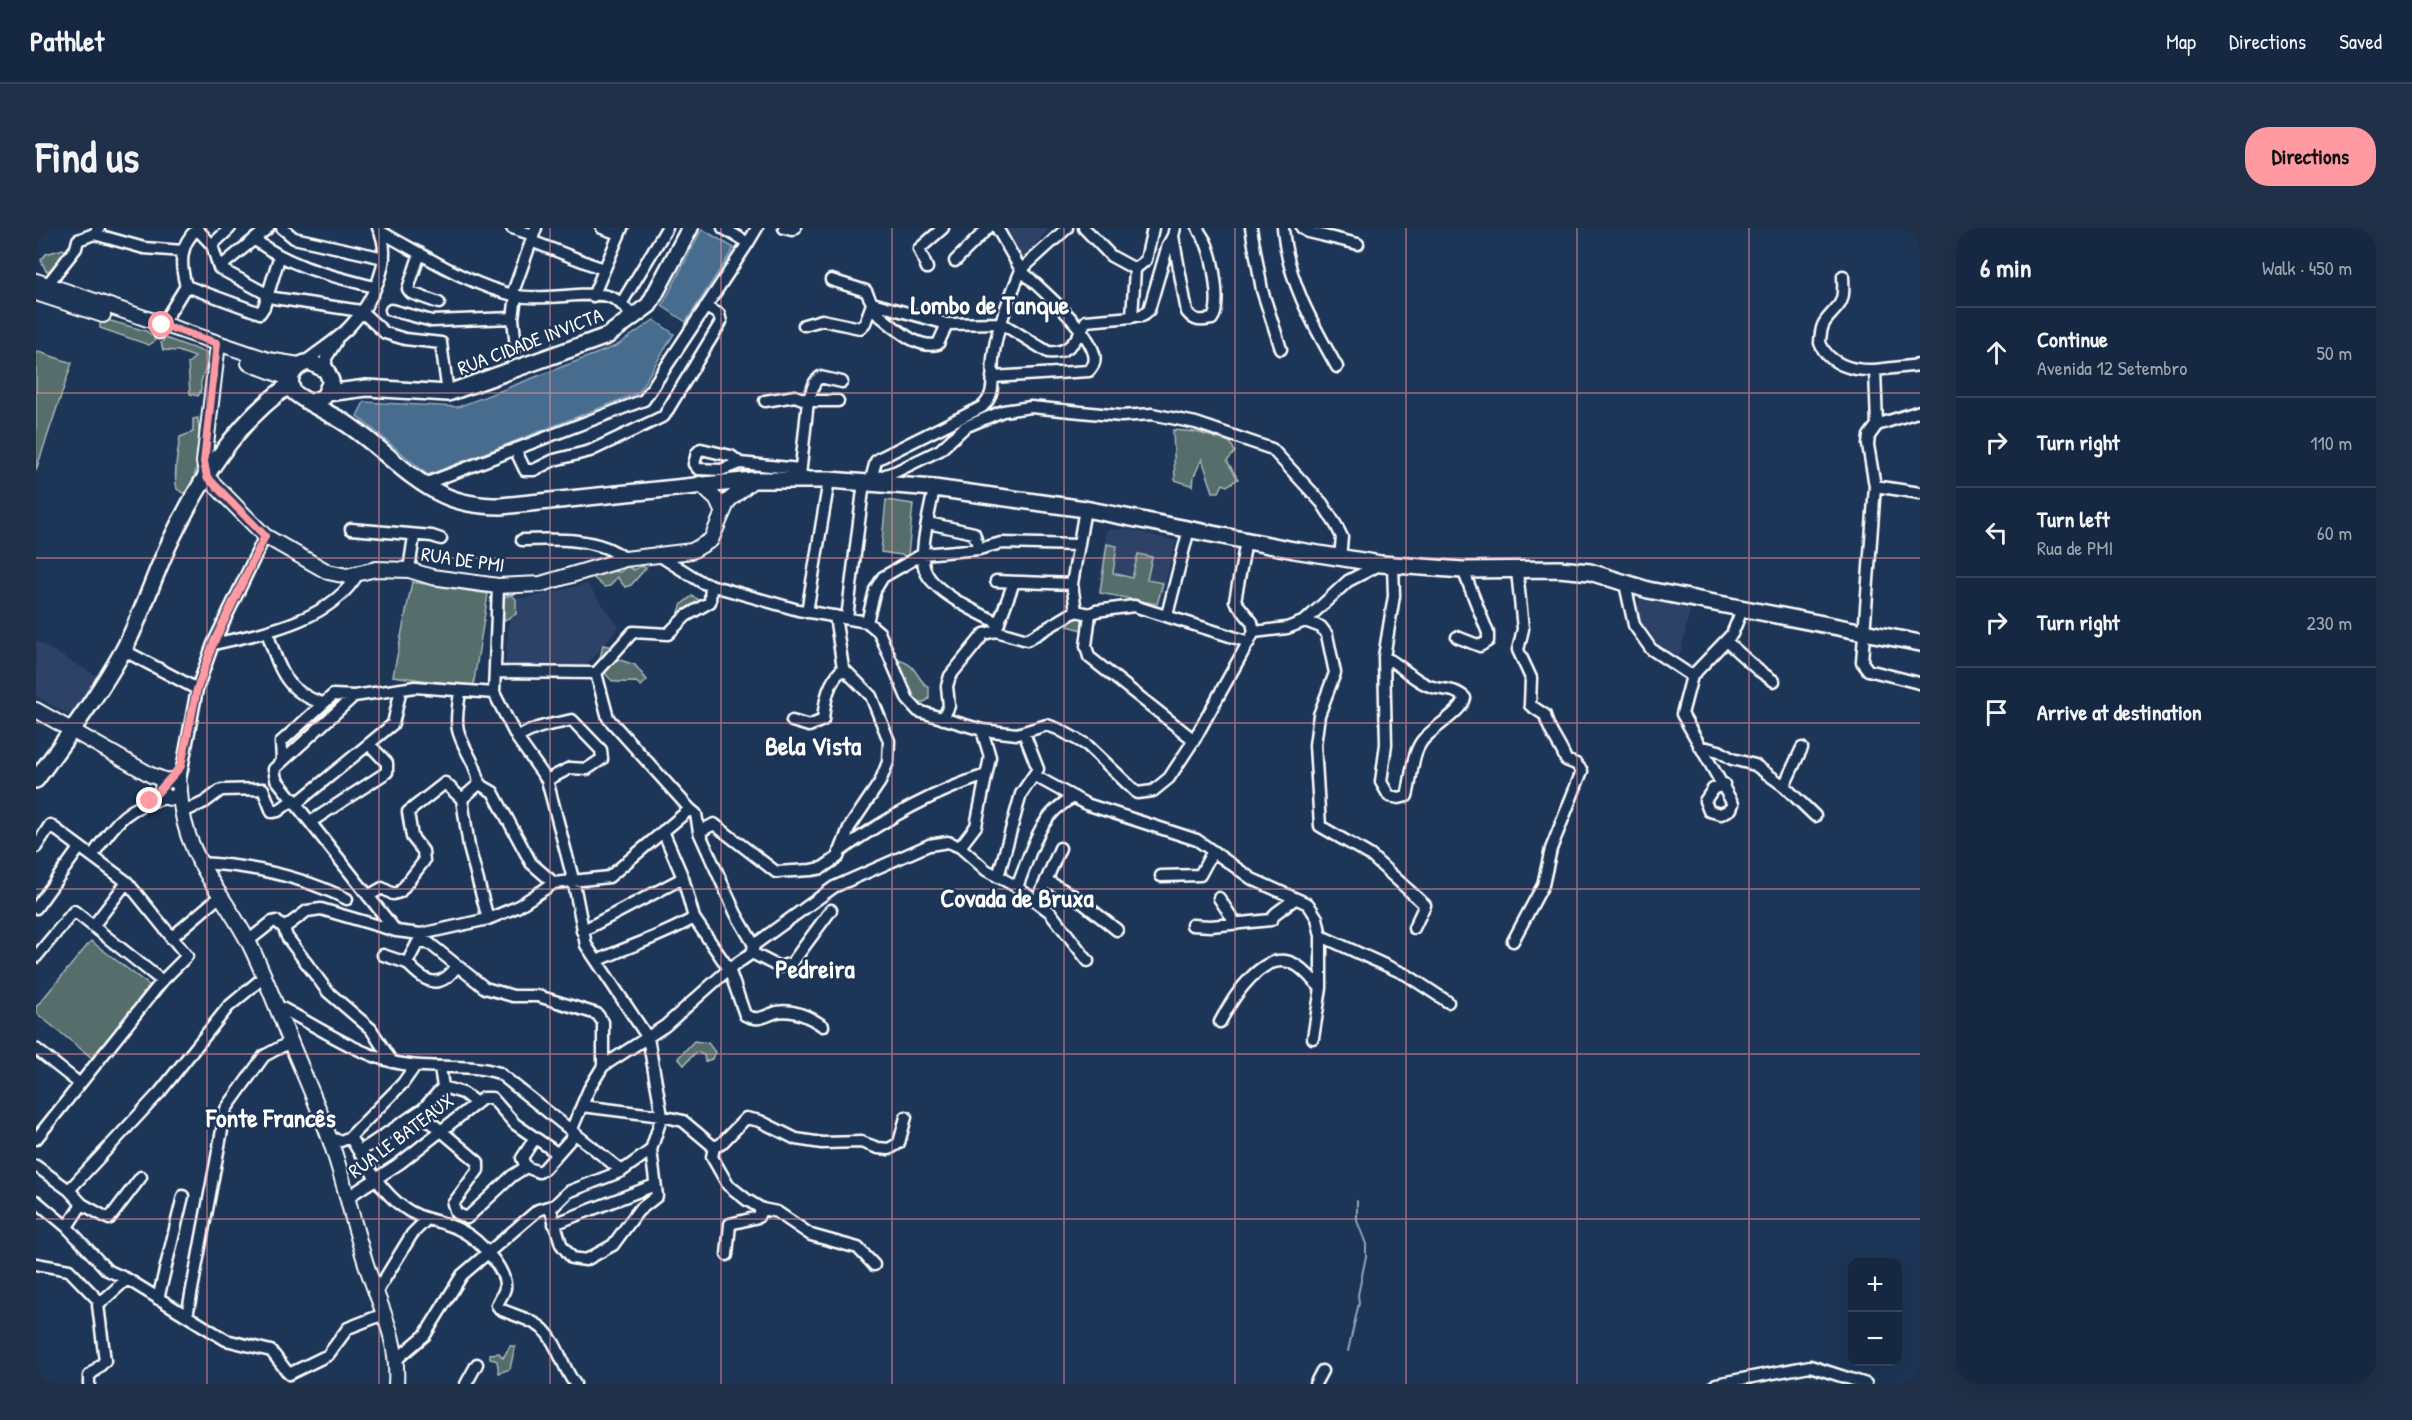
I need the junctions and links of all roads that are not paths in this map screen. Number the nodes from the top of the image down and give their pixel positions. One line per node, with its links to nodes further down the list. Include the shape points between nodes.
1 (230, 228): 30 (street)
2 (268, 228): 28 (street)
3 (282, 228): 35 (street, via 294,238)
4 (512, 228): 27 (street)
5 (602, 228): 25 (street)
6 (667, 228): 51 (street)
7 (690, 228): 58 (main road, RUA CIDADE INVICTA, via 653,299)
8 (723, 228): 29 (street)
9 (757, 228): 29 (street)
10 (784, 228): 11 (street)
11 (795, 228)
12 (943, 228): 38 (street, via 920,249)
13 (988, 228): 36 (street)
14 (996, 228): 41 (street)
15 (1067, 228): 41 (street)
16 (1084, 228): 40 (street, via 1111,256)
17 (1153, 228): 40 (street, via 1146,260)
18 (1198, 228): 26 (street, via 1208,246 1216,288 1217,309 1212,319 1199,321 1187,312)
19 (1251, 228): 69 (street, via 1262,290)
20 (1283, 228): 72 (street, via 1292,273 1307,314)
21 (1302, 228): 31 (street)
22 (197, 229): 30 (street); 32 (street)
23 (380, 230): 33 (street); 35 (street)
24 (96, 231): 32 (street, via 144,248); 45 (street, via 78,240 75,249)
25 (620, 231): 39 (street)
26 (1174, 232): 56 (street, via 1149,310 1142,316)
27 (533, 235): 39 (street); 48 (street)
28 (255, 240): 34 (street); 37 (street)
29 (748, 243): 53 (street)
30 (212, 244): 37 (street)
31 (1358, 244)
32 (183, 251): 44 (street)
33 (420, 253): 48 (street, via 456,273); 50 (street, via 408,289)
34 (279, 258): 46 (street, via 327,276); 47 (street)
35 (384, 258): 46 (street)
36 (955, 261)
37 (219, 268): 47 (street)
38 (927, 268)
39 (603, 269): 49 (street)
40 (1135, 269): 56 (street)
41 (1021, 270): 60 (street); 64 (street)
42 (1843, 276): 73 (street, via 1844,293 1824,322 1820,343 1830,358 1854,370)
43 (831, 280): 52 (street, via 866,291)
44 (186, 286): 47 (street, via 256,313 263,311); 63 (street)
45 (40, 287): 63 (street)
46 (374, 287): 55 (street)
47 (267, 294): 55 (street)
48 (514, 295): 49 (street, via 538,300); 57 (street)
49 (593, 296): 51 (street, via 612,297)
50 (440, 303)
51 (621, 304): 58 (street)
52 (871, 306): 61 (street); 61 (street, via 913,341 929,346 938,344); 62 (street, via 860,328 822,320)
53 (705, 307): 87 (street, via 644,400); 87 (street, via 719,314 721,322 664,416 590,451 554,460 534,470 525,470)
54 (391, 310): 59 (street)
55 (361, 311): 65 (street); 66 (street, via 385,333)
56 (1133, 315): 64 (street, via 1086,321)
57 (513, 318): 59 (street); 68 (street)
58 (634, 318): 79 (main road, RUA CIDADE INVICTA, via 607,336)
59 (439, 321): 66 (street)
60 (1001, 323): 61 (street); 64 (street, via 1057,354); 75 (street)
61 (947, 324)
62 (804, 326)
63 (161, 329): 67 (street)
64 (1083, 333): 75 (street, via 1094,354 1089,371)
65 (341, 334): 70 (street); 74 (street, via 328,352)
66 (441, 343): 79 (street)
67 (217, 347): 70 (street); 76 (street); 90 (street, via 204,462)
68 (516, 348)
69 (1281, 349)
70 (302, 364): 74 (main road, RUA CIDADE INVICTA, via 316,363); 76 (main road)
71 (1920, 365): 73 (street)
72 (1337, 367)
73 (1875, 370): 86 (street)
74 (328, 372): 78 (main road, RUA CIDADE INVICTA); 80 (main road)
75 (992, 377): 93 (street, via 988,402 880,458)
76 (291, 381): 80 (main road); 84 (main road)
77 (842, 382): 82 (street, via 820,377)
78 (367, 388): 79 (main road, RUA CIDADE INVICTA); 80 (main road, RUA CIDADE INVICTA)
79 (448, 393)
80 (316, 397): 84 (main road, RUA CIDADE INVICTA); 95 (main road)
81 (765, 401): 82 (street, via 795,396)
82 (808, 401): 83 (street); 89 (street)
83 (838, 401)
84 (265, 407): 90 (main road, via 226,444)
85 (1920, 411): 86 (street)
86 (1877, 425): 96 (street, via 1868,445)
87 (515, 449): 95 (street)
88 (740, 464): 89 (street)
89 (800, 474): 91 (main road); 92 (main road)
90 (207, 477): 104 (street, RUA DE PMI); 143 (main road, via 171,541)
91 (753, 480): 94 (main road); 100 (street, via 735,493)
92 (828, 480): 93 (main road); 128 (street)
93 (868, 482): 97 (main road); 113 (street, via 940,450 965,428 1003,411 1031,407 1121,416 1152,414 1196,423 1272,449 1322,503 1336,525 1341,537); 132 (street)
94 (700, 484): 95 (main road, via 501,506 456,501); 100 (street, via 717,500)
95 (422, 485)
96 (1875, 486): 98 (street); 137 (street)
97 (934, 488): 99 (main road); 101 (street)
98 (1920, 493)
99 (1085, 509): 103 (main road); 109 (street)
100 (722, 511): 112 (street, RUA DE PMI, via 711,540 693,551)
101 (928, 523): 110 (street, via 974,533); 111 (street)
102 (351, 530): 105 (street)
103 (1189, 530): 108 (main road); 130 (street)
104 (265, 536): 119 (street, RUA DE PMI, via 328,572 347,576); 142 (street)
105 (414, 536): 106 (street); 116 (street)
106 (441, 539)
107 (522, 540): 114 (street, via 591,544 617,551)
108 (1246, 541): 113 (main road); 138 (street, via 1236,601 1251,622)
109 (1078, 544): 110 (street, via 1000,543); 122 (street)
110 (978, 549): 111 (street)
111 (923, 554): 134 (street, via 883,577 875,590); 135 (street, via 924,568 931,581)
112 (660, 556): 114 (street, RUA DE PMI); 124 (street)
113 (1340, 558): 115 (main road)
114 (625, 559): 125 (street, RUA DE PMI, via 541,584)
115 (1387, 564): 117 (main road); 133 (street, via 1348,581); 144 (street, via 1394,597)
116 (409, 570): 119 (street, RUA DE PMI); 125 (street, RUA DE PMI)
117 (1463, 570): 118 (main road); 139 (street, via 1488,641 1480,646)
118 (1516, 571): 123 (main road, via 1576,570); 226 (street, via 1523,629 1518,650 1531,678 1530,705 1545,715 1548,729 1566,760 1582,771 1551,849 1543,885)
119 (359, 572): 136 (street, via 350,588 337,599 291,625)
120 (996, 581): 121 (street)
121 (1014, 582): 122 (street); 135 (street)
122 (1072, 584): 127 (street)
123 (1624, 584): 126 (main road); 148 (street, via 1634,625 1651,649)
124 (711, 585): 128 (street); 147 (street, via 710,602 686,616 668,634 633,632)
125 (498, 586): 146 (street)
126 (1742, 610): 137 (main road); 140 (street)
127 (1076, 611): 129 (street); 135 (street, via 1027,640)
128 (807, 612): 131 (street)
129 (1090, 614): 130 (street, via 1124,606); 164 (street, via 1086,646 1089,657)
130 (1167, 615): 138 (street, via 1216,633)
131 (835, 616): 132 (street); 145 (street)
132 (847, 618): 134 (street)
133 (1305, 621): 138 (street); 218 (street, via 1321,627 1327,635 1335,674 1319,715 1315,745 1320,826 1370,855 1425,905)
134 (867, 622): 158 (street, via 879,632 913,706)
135 (997, 627): 158 (street, via 984,634 950,676 950,706)
136 (267, 632): 142 (street); 156 (street, via 284,677 300,694)
137 (1865, 634): 141 (main road); 150 (street, via 1864,668)
138 (1251, 637): 164 (street)
139 (1457, 637)
140 (1726, 641): 148 (street); 149 (street)
141 (1920, 643)
142 (213, 644): 151 (street)
143 (123, 650): 151 (street); 161 (main road)
144 (1384, 657): 144 (street, via 1425,685 1455,690 1465,698 1420,743 1407,796 1399,798 1389,796 1381,782 1386,744)
145 (843, 668): 159 (street, via 828,691 823,720 809,726); 192 (street, via 871,696 890,751 880,782 849,828)
146 (495, 672): 147 (street); 154 (street)
147 (596, 673): 181 (street, via 608,718)
148 (1692, 676): 166 (street, via 1682,714)
149 (1774, 681)
150 (1919, 683)
151 (197, 689): 176 (street, via 181,766)
152 (401, 689): 153 (street); 155 (street); 165 (street, via 393,724)
153 (460, 691): 154 (street); 173 (street, via 457,728 477,768)
154 (494, 693): 163 (street)
155 (354, 696): 156 (street, via 333,695); 168 (street)
156 (322, 704): 168 (street, via 281,742)
157 (36, 710): 161 (street)
158 (943, 719): 160 (street)
159 (792, 721)
160 (982, 730): 162 (street); 169 (street, via 990,757)
161 (72, 731): 171 (main road); 176 (street)
162 (1024, 733): 164 (street, via 1047,725 1058,729 1087,745 1137,793 1153,791 1169,778); 170 (street, via 1038,769)
163 (517, 738): 172 (street); 172 (street, via 542,724 572,720 601,750 602,759 587,769 570,768)
164 (1194, 740)
165 (369, 744): 179 (street); 183 (street, via 387,763 387,772)
166 (1699, 746): 174 (street); 175 (street, via 1755,765)
167 (1802, 748): 175 (street)
168 (282, 760): 179 (street, via 274,774)
169 (986, 775): 189 (street, via 976,826); 192 (street, via 883,822)
170 (1035, 776): 177 (street); 196 (street, via 1021,794)
171 (36, 780)
172 (547, 780): 198 (street)
173 (479, 784): 178 (street); 201 (street, via 493,792 531,863)
174 (1724, 784)
175 (1784, 786): 182 (street)
176 (169, 789): 180 (street); 193 (street, via 124,814)
177 (1074, 797): 191 (street, via 1197,840); 202 (street, via 1051,811 1043,822)
178 (462, 799): 203 (street, via 445,783 408,812 412,837 423,851 424,861 400,892 393,894 382,888); 213 (street, via 469,847)
179 (296, 801): 180 (street, via 272,812 263,789 225,789); 183 (street)
180 (181, 812): 194 (street)
181 (693, 812): 184 (street); 185 (street); 186 (street)
182 (1815, 816)
183 (312, 821): 203 (street)
184 (714, 824): 186 (street); 192 (street, via 776,872 822,868)
185 (663, 831): 197 (street); 198 (street, via 609,877)
186 (699, 832): 227 (street)
187 (36, 846): 188 (street, via 50,825)
188 (80, 847): 193 (street); 209 (street)
189 (960, 847): 196 (street); 227 (street, via 948,842 929,845 834,887)
190 (1060, 848): 199 (street)
191 (1213, 851): 195 (street, via 1200,875); 206 (street, via 1252,879)
192 (839, 852)
193 (92, 856): 200 (street)
194 (198, 863): 204 (street); 207 (street, via 236,865 311,882)
195 (1161, 876)
196 (998, 877): 202 (street)
197 (683, 878): 212 (street); 221 (street)
198 (573, 879): 201 (street); 221 (street)
199 (1046, 880): 208 (street); 219 (street, via 1074,896)
200 (127, 882): 215 (street); 223 (street)
201 (554, 883): 213 (street, via 517,907)
202 (1017, 887): 208 (street)
203 (364, 891): 207 (street); 220 (street)
204 (219, 897): 223 (street); 225 (street)
205 (1219, 898): 214 (street)
206 (1295, 898): 214 (street, via 1271,920); 222 (street, via 1308,904 1317,918)
207 (347, 899): 211 (street)
208 (1037, 902): 231 (street, via 1050,912)
209 (36, 908)
210 (831, 910): 227 (street, via 792,963 779,967)
211 (340, 914): 217 (street, via 321,909 307,911); 220 (street)
212 (694, 918): 230 (street, via 669,933 634,943); 234 (street)
213 (488, 919): 224 (street)
214 (1236, 924): 216 (street)
215 (94, 925): 229 (street, via 72,910); 236 (street)
216 (1192, 925)
217 (284, 928): 225 (street, via 272,922); 246 (street, via 328,992 371,1029)
218 (1414, 928)
219 (1117, 930)
220 (396, 931): 224 (street)
221 (582, 931): 230 (street)
222 (1321, 936): 237 (street); 238 (street, via 1407,975)
223 (171, 938): 236 (street, via 187,956)
224 (420, 938): 232 (street); 233 (street)
225 (248, 941): 235 (street)
226 (1513, 941)
227 (753, 949): 234 (street)
228 (383, 955): 232 (street)
229 (36, 957)
230 (597, 961): 242 (street)
231 (1088, 961)
232 (407, 963): 233 (street, via 438,983 448,980)
233 (457, 966): 248 (street, via 485,988 513,996 538,996 597,1014 603,1022)
234 (729, 969): 241 (street, via 745,1016 760,1020 778,1012 792,1012); 242 (street)
235 (265, 976): 239 (street); 275 (street, via 228,1007 160,1092)
236 (162, 981): 250 (street)
237 (1321, 988): 240 (street, via 1296,964 1279,961 1248,979 1233,996); 243 (street)
238 (1448, 1002)
239 (276, 1005): 244 (street); 246 (street)
240 (1220, 1022)
241 (823, 1026)
242 (648, 1038): 248 (street); 255 (street)
243 (1313, 1038)
244 (290, 1042): 262 (street); 296 (street, via 264,1056 226,1109)
245 (36, 1049): 250 (street)
246 (393, 1062): 247 (street)
247 (415, 1066): 249 (street); 261 (street)
248 (603, 1066): 253 (street)
249 (440, 1068): 251 (street); 260 (street, via 482,1068 498,1073)
250 (80, 1084): 258 (street)
251 (443, 1087): 252 (street); 254 (street)
252 (475, 1102): 259 (street, RUA LE BATEAUX); 263 (street, via 492,1098 515,1124)
253 (582, 1106): 255 (street); 260 (street)
254 (423, 1109): 259 (street, via 426,1119); 267 (street)
255 (662, 1116): 265 (street, via 683,1121); 266 (street)
256 (906, 1117): 265 (street, via 899,1143 890,1149 861,1142 796,1139 753,1118 742,1120)
257 (36, 1118): 258 (street)
258 (46, 1126): 264 (street)
259 (441, 1130): 273 (street, RUA LE BATEAUX); 282 (street, via 478,1162 478,1170 453,1204)
260 (573, 1132): 268 (street); 271 (street)
261 (350, 1137): 262 (street, via 341,1141); 267 (street)
262 (330, 1138): 277 (street)
263 (535, 1138): 268 (street); 270 (street, via 522,1158)
264 (36, 1139)
265 (714, 1147): 281 (street, via 712,1157 728,1185)
266 (651, 1150): 271 (street); 274 (street)
267 (359, 1152): 273 (street)
268 (557, 1153): 270 (street, via 539,1172)
269 (36, 1166): 275 (street)
270 (526, 1167): 282 (street, via 467,1218)
271 (622, 1171): 280 (street, via 568,1192)
272 (141, 1177): 279 (street, via 109,1219)
273 (376, 1178): 277 (street, RUA LE BATEAUX); 283 (street, via 401,1206)
274 (655, 1185): 284 (street); 284 (street, via 657,1196 638,1211 618,1240 586,1260 572,1258 561,1244)
275 (69, 1190): 279 (street)
276 (183, 1196): 293 (street)
277 (348, 1197): 292 (street)
278 (36, 1201): 285 (street)
279 (82, 1204): 285 (street)
280 (550, 1207): 284 (street); 287 (street, via 538,1210)
281 (762, 1209): 288 (street, via 758,1217 730,1224); 290 (street, via 777,1212 811,1235 858,1248)
282 (456, 1213): 286 (street)
283 (426, 1220): 286 (street); 292 (street, via 412,1234)
284 (554, 1224)
285 (67, 1227): 291 (street, via 107,1270)
286 (448, 1227): 287 (street, via 463,1231)
287 (488, 1253): 297 (street, via 462,1275 425,1335); 304 (street, via 502,1271 505,1288 497,1305 542,1328)
288 (727, 1256)
289 (36, 1264): 294 (street, via 69,1270)
290 (874, 1265)
291 (127, 1279): 293 (street); 294 (street)
292 (376, 1293): 295 (street)
293 (158, 1299): 296 (street)
294 (101, 1303): 301 (street, via 99,1322 105,1361 89,1376)
295 (384, 1314): 297 (street); 300 (street, via 348,1328 328,1354)
296 (187, 1316): 300 (street, via 226,1340 271,1351)
297 (398, 1359): 302 (street)
298 (477, 1364): 303 (street)
299 (1322, 1371): 305 (street)
300 (291, 1379)
301 (89, 1384)
302 (396, 1384)
303 (466, 1384)
304 (575, 1384)
305 (1315, 1384)
306 (1716, 1384): 307 (street, via 1810,1366)
307 (1866, 1384)

